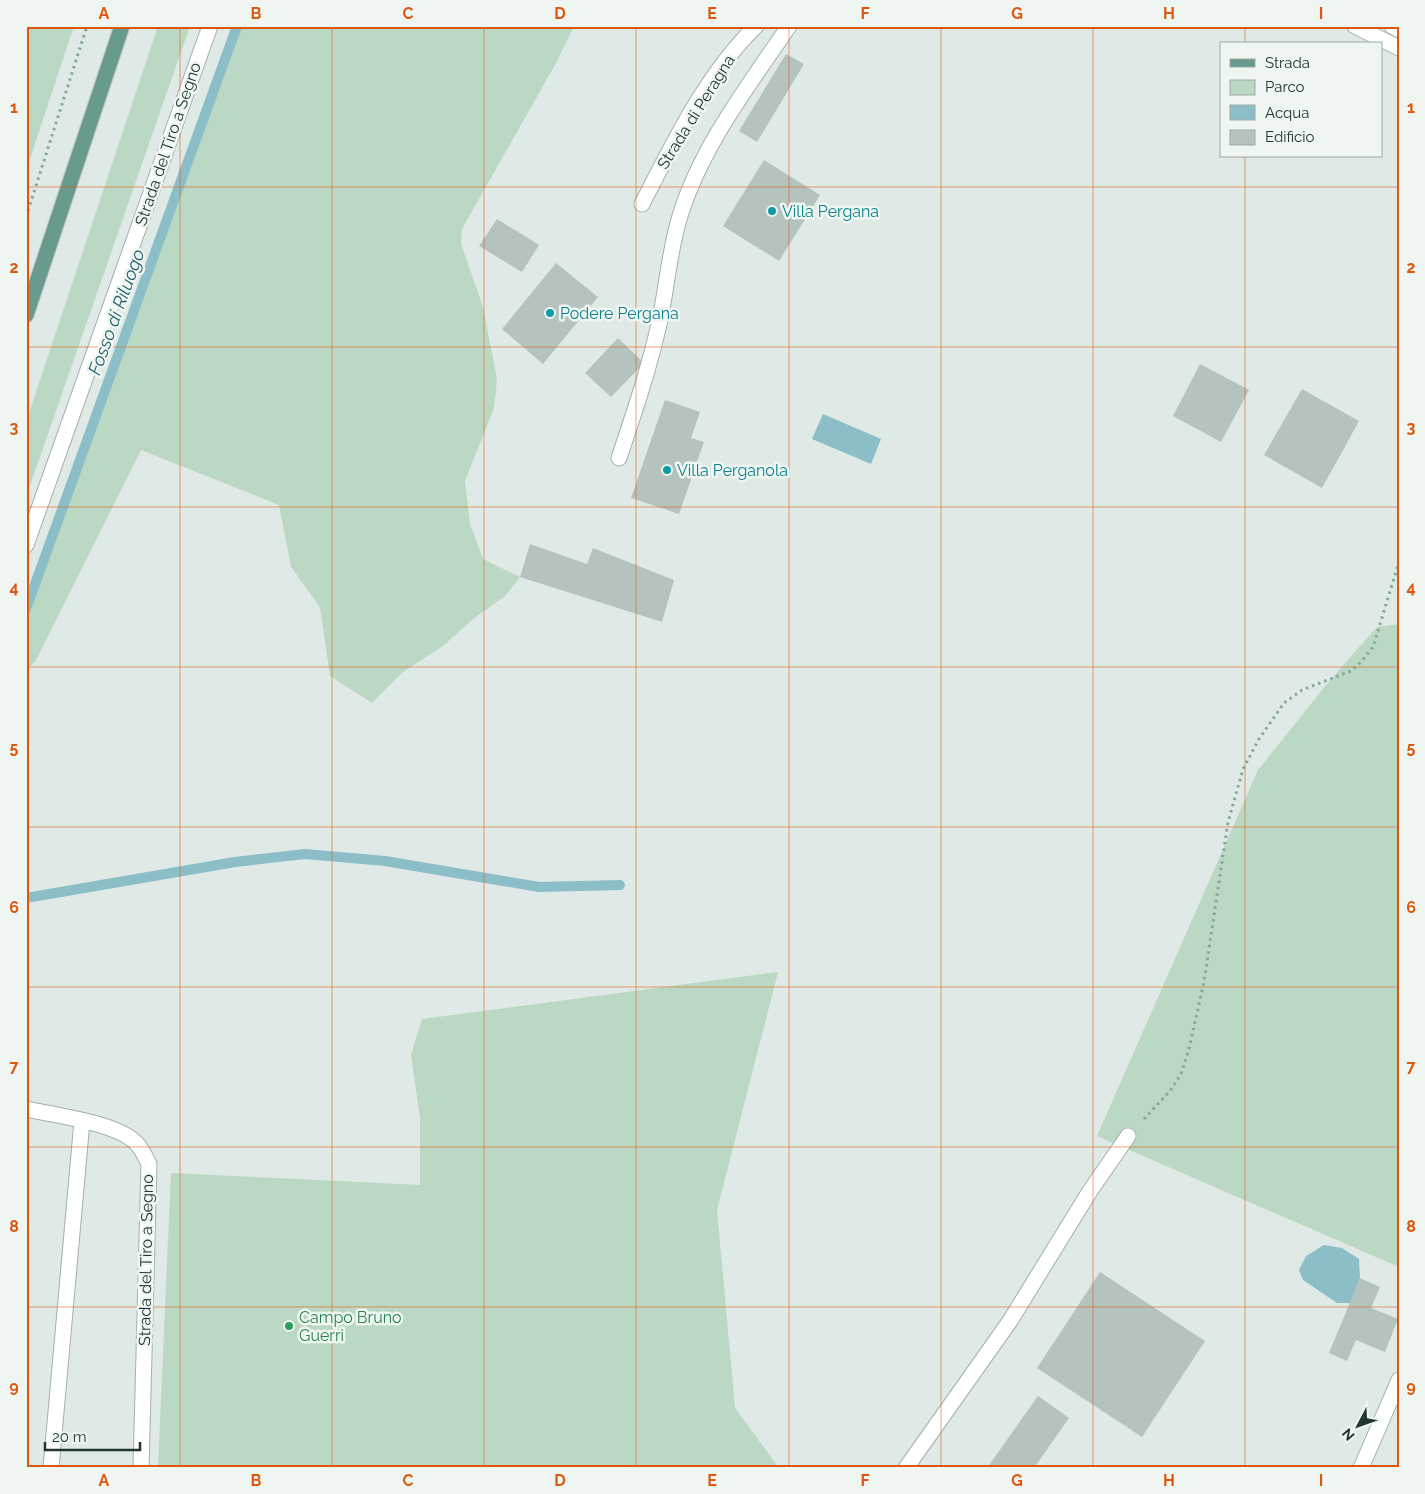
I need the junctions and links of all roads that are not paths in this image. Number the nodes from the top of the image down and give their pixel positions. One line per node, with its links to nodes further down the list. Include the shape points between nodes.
1 (122, 26): 10 (main road)
2 (210, 26): 12 (street, Strada del Tiro a Segno)
3 (756, 26): 9 (street, Strada di Peragna, via 710,83 680,131)
4 (789, 26): 11 (street, via 739,101 692,184 673,243 649,364)
5 (1354, 26): 8 (street)
6 (1392, 26): 7 (street)
7 (1399, 30)
8 (1399, 48)
9 (642, 204)
10 (26, 316)
11 (619, 458)
12 (26, 545)
13 (26, 1109): 14 (street, Strada del Tiro a Segno)
14 (82, 1121): 17 (street); 18 (street, Strada del Tiro a Segno, via 122,1132 137,1144 149,1164)
15 (1128, 1136): 19 (street, via 1010,1321)
16 (1399, 1380): 20 (street)
17 (51, 1468)
18 (140, 1468)
19 (906, 1468)
20 (1361, 1468)

